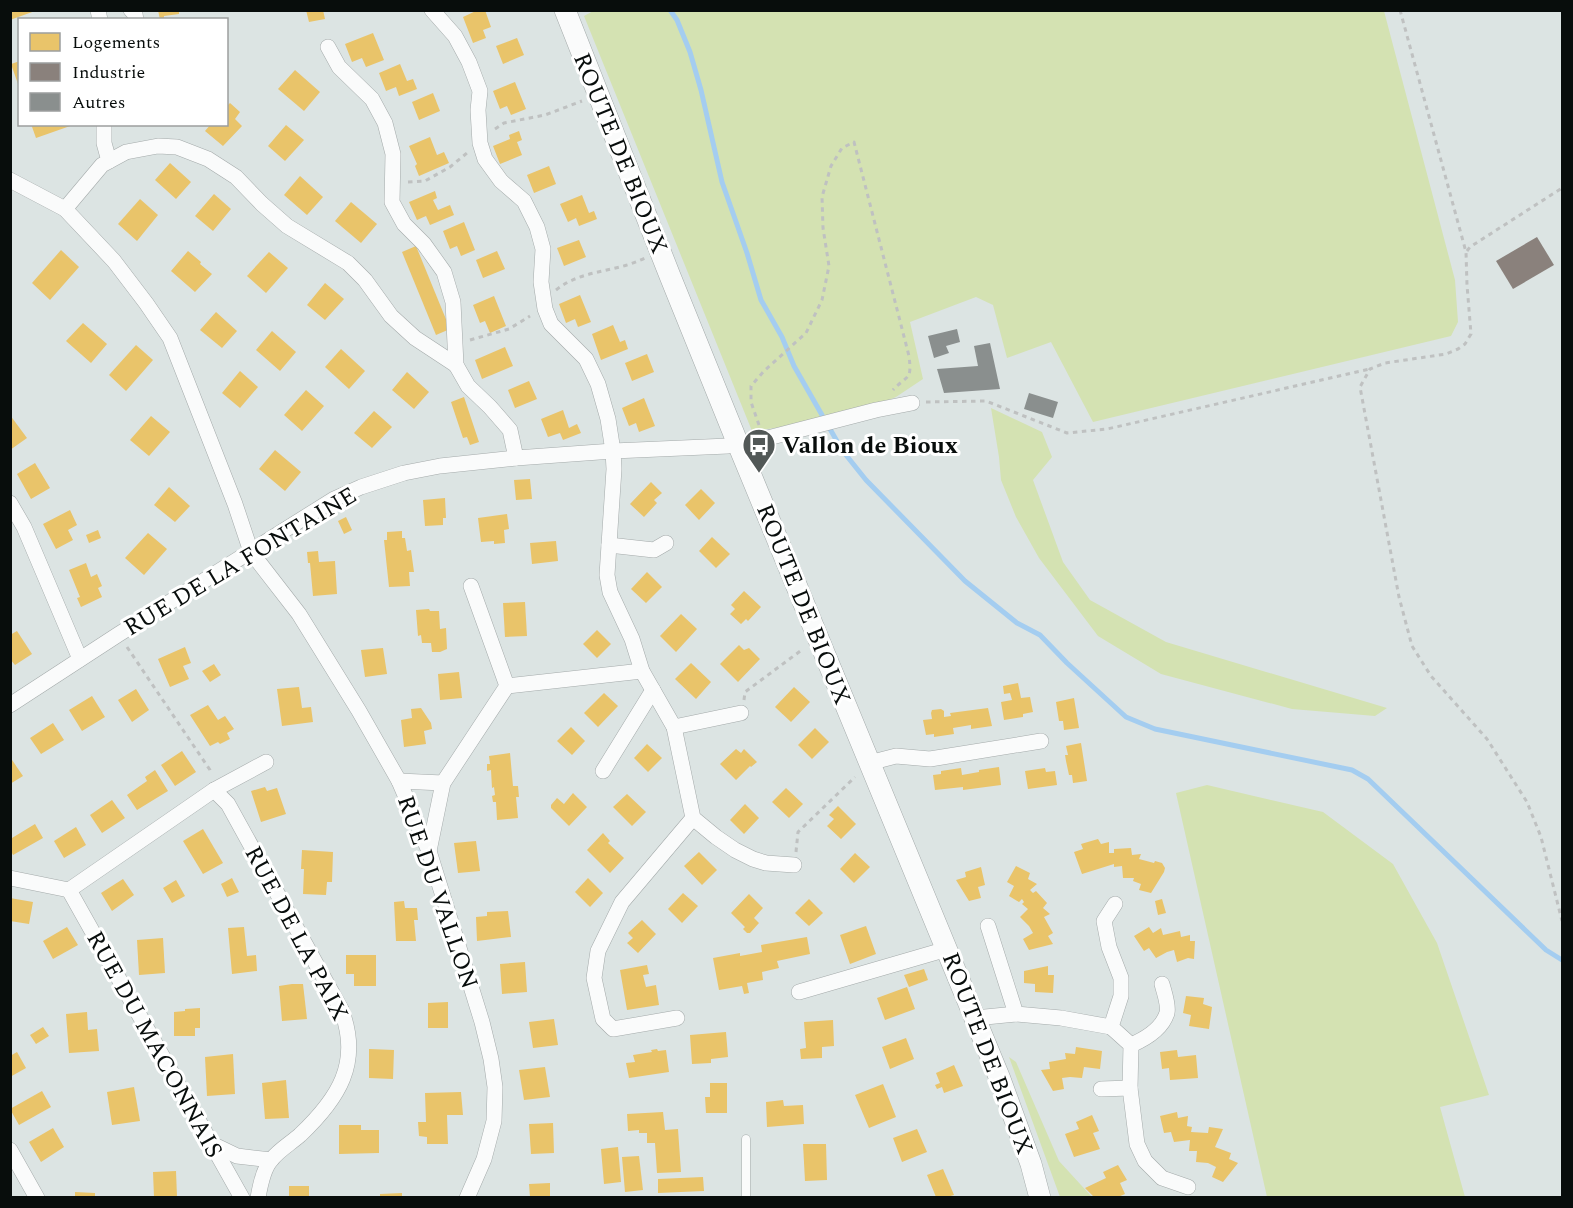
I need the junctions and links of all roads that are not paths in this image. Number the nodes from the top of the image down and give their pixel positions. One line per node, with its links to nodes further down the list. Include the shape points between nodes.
1 (432, 10): 11 (street, via 455,36 480,92 480,143 485,159 501,181 524,201 537,227 543,249 541,282 545,309 551,324 586,359 598,384)
2 (565, 10): 10 (main road, ROUTE DE BIOUX)
3 (328, 47): 8 (street, via 339,67 372,99 386,123 393,154 392,202 404,224 444,272 453,302)
4 (104, 126): 5 (street)
5 (109, 161): 7 (street); 8 (street, via 126,152 158,146 177,147 208,159 236,177 287,226 348,263 391,316 415,338)
6 (10, 180): 7 (street, RUE DU VALLON)
7 (65, 209): 16 (street, RUE DU VALLON, via 114,261 170,338)
8 (456, 365): 12 (street, via 468,386 510,430)
9 (912, 403): 10 (street, RUE DE LA FONTAINE)
10 (738, 444): 11 (street, RUE DE LA FONTAINE); 27 (main road, ROUTE DE BIOUX)
11 (613, 451): 12 (street, RUE DE LA FONTAINE); 15 (street)
12 (516, 458): 16 (street, RUE DE LA FONTAINE, via 440,466 361,487 334,499)
13 (10, 503): 18 (street, via 24,527)
14 (666, 543): 15 (street, via 654,550)
15 (609, 545): 19 (street, via 610,592)
16 (251, 552): 18 (street, RUE DE LA FONTAINE); 29 (street, RUE DU VALLON, via 299,614)
17 (471, 586): 20 (street)
18 (80, 660): 22 (street, RUE DE LA FONTAINE)
19 (642, 671): 20 (street); 21 (street)
20 (507, 686): 30 (street)
21 (653, 690): 24 (street); 28 (street)
22 (10, 705)
23 (741, 713): 24 (street)
24 (674, 727): 32 (street)
25 (1041, 741): 27 (street, via 930,759 896,756)
26 (266, 762): 31 (street)
27 (869, 763): 39 (main road, ROUTE DE BIOUX)
28 (603, 771)
29 (399, 781): 30 (street); 33 (street, RUE DU VALLON)
30 (443, 783): 33 (street)
31 (214, 790): 36 (street); 52 (street, RUE DE LA PAIX, via 228,804 347,1025 350,1047 337,1093 322,1113)
32 (693, 818): 34 (street, via 753,859); 43 (street, via 622,902 598,951 594,978 603,1019 613,1029)
33 (429, 851): 57 (street, RUE DU VALLON, via 482,1022 495,1087 494,1121 484,1159)
34 (794, 865)
35 (10, 878): 36 (street)
36 (69, 890): 50 (street, RUE DU MACONNAIS)
37 (1115, 904): 45 (street, via 1104,921 1121,978 1121,996)
38 (988, 926): 42 (street)
39 (947, 949): 41 (street); 44 (main road, ROUTE DE BIOUX)
40 (1162, 984): 46 (street, via 1167,1012 1158,1028)
41 (800, 992)
42 (1016, 1014): 44 (street); 45 (street)
43 (677, 1018)
44 (975, 1018): 59 (main road, ROUTE DE BIOUX)
45 (1111, 1027): 46 (street)
46 (1131, 1045): 47 (street)
47 (1130, 1088): 48 (street); 53 (street, via 1137,1144 1145,1161 1162,1178)
48 (1101, 1089)
49 (746, 1139): 58 (lane)
50 (212, 1144): 52 (street, via 237,1156); 55 (street, RUE DU MACONNAIS)
51 (10, 1150): 54 (street)
52 (270, 1160): 56 (street, RUE DE LA PAIX)
53 (1188, 1187)
54 (37, 1197)
55 (242, 1197)
56 (258, 1197)
57 (467, 1197)
58 (746, 1197)
59 (1040, 1197)

